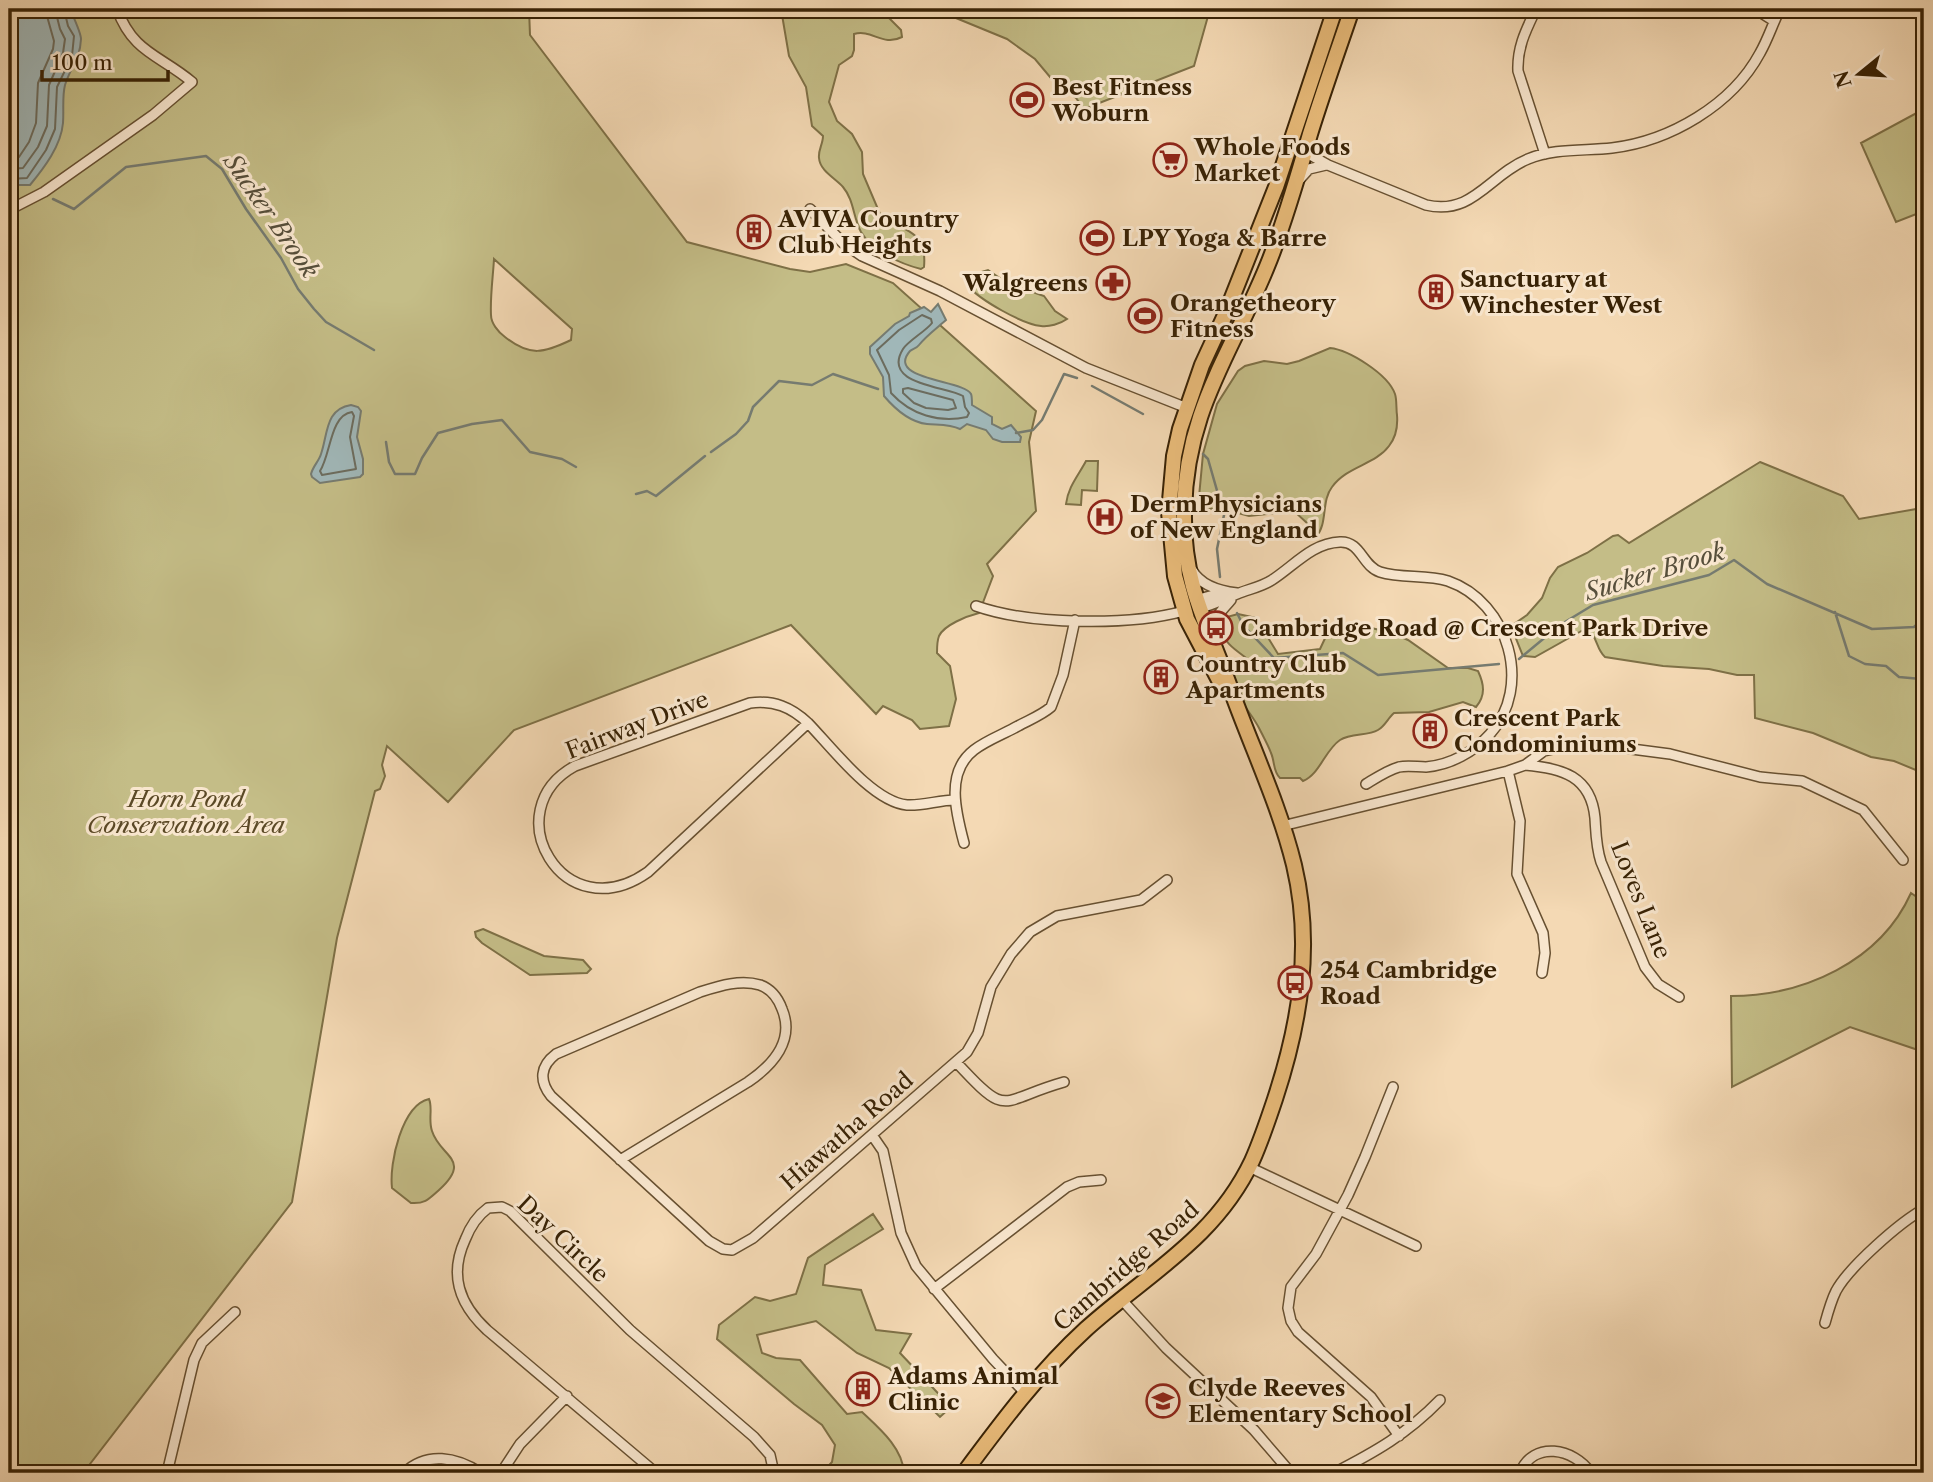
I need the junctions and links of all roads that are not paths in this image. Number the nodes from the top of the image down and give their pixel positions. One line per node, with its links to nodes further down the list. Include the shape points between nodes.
1 (117, 9): 15 (street, via 141,48 192,82 44,192)
2 (1335, 9): 8 (highway, Cambridge Road)
3 (1352, 9): 9 (highway, Cambridge Road)
4 (1536, 9): 11 (street, via 1518,50 1518,71)
5 (1755, 9): 7 (street)
6 (1780, 9): 7 (street)
7 (1774, 21): 11 (street, via 1759,54 1741,78 1714,105 1679,128 1615,147)
8 (1317, 63): 9 (highway); 16 (highway, Cambridge Road, via 1276,187)
9 (1333, 68): 10 (highway, Cambridge Road)
10 (1305, 152): 12 (street); 13 (highway, Cambridge Road)
11 (1545, 154): 12 (street, via 1505,171 1469,201 1441,208)
12 (1328, 165): 13 (street, via 1305,172)
13 (1291, 202): 17 (highway, Cambridge Road)
14 (810, 209): 18 (street, via 862,256 928,285 1086,368)
15 (9, 210)
16 (1226, 313): 17 (highway); 18 (highway, Cambridge Road)
17 (1242, 320): 19 (highway, Cambridge Road, via 1207,394 1192,439 1185,484)
18 (1187, 408): 23 (highway, Cambridge Road, via 1174,456 1168,512 1175,576)
19 (1185, 544): 20 (street, via 1196,576); 23 (highway, Cambridge Road)
20 (1227, 592): 21 (street); 23 (street)
21 (1238, 593): 23 (street, via 1216,604); 25 (street, via 1214,620); 30 (street, via 1271,581 1316,548 1344,542 1355,546 1379,572 1449,581 1493,617 1508,646 1514,674 1510,701 1493,732 1453,761 1398,767)
22 (976, 606): 24 (street, via 1010,615)
23 (1192, 607): 24 (street, via 1129,620); 25 (highway, Cambridge Road); 26 (highway, Cambridge Road, via 1203,652)
24 (1075, 620): 31 (street, via 1053,705 971,753 958,772)
25 (1212, 644): 26 (highway, Cambridge Road)
26 (1237, 708): 32 (highway, Cambridge Road)
27 (808, 723): 27 (street, Fairway Drive, via 635,881 610,889 584,886 561,873 548,856 540,833 542,803 554,782 575,766 750,703 785,706); 31 (street, Fairway Drive, via 887,800 915,805)
28 (1525, 765): 29 (street); 34 (street, via 1553,749 1617,746 1760,777 1802,781 1863,810); 37 (street, Loves Lane, via 1566,773 1585,786 1593,808 1598,854 1642,961 1658,984)
29 (1508, 771): 32 (street); 36 (street, via 1520,821 1517,874 1543,933)
30 (1366, 784)
31 (956, 800): 33 (street)
32 (1282, 826): 43 (highway, Cambridge Road, via 1300,896 1303,977 1285,1065)
33 (964, 843)
34 (1903, 860)
35 (1167, 880): 38 (street, Hiawatha Road, via 1142,900 1057,916 1030,932 996,978 975,1040)
36 (1542, 973)
37 (1679, 997)
38 (956, 1062): 39 (street, via 988,1095 1002,1102); 41 (street, Hiawatha Road)
39 (1064, 1082)
40 (1393, 1087): 46 (street)
41 (872, 1135): 42 (street, Hiawatha Road, via 753,1238 732,1250 709,1241); 48 (street, via 884,1154 905,1244)
42 (620, 1160): 42 (street, Hiawatha Road, via 768,1067 786,1032 784,1014 773,994 749,983 710,989 556,1054 546,1064 543,1085 551,1096)
43 (1250, 1167): 46 (street); 49 (highway, Cambridge Road, via 1206,1229)
44 (1101, 1180): 48 (street, via 1067,1187)
45 (1924, 1209): 51 (street, via 1900,1224 1845,1279 1832,1299)
46 (1339, 1211): 47 (street); 55 (street, via 1291,1287 1289,1317 1301,1335 1379,1405)
47 (1416, 1246)
48 (934, 1289): 52 (street)
49 (1122, 1300): 52 (highway, Cambridge Road, via 1074,1340); 63 (street, via 1265,1441)
50 (235, 1312): 56 (street, via 202,1343 194,1360)
51 (1825, 1323)
52 (1026, 1394): 62 (highway, Cambridge Road)
53 (566, 1396): 59 (street, via 520,1444); 60 (street, Day Circle); 61 (street, Day Circle, via 486,1330 461,1297 456,1273 461,1250 477,1218 492,1207 502,1207 516,1216 639,1338 754,1437 770,1455)
54 (1440, 1400): 55 (street)
55 (1399, 1436): 64 (street)
56 (167, 1473)
57 (404, 1473): 58 (street, via 418,1462 440,1458 462,1462)
58 (481, 1473)
59 (501, 1473)
60 (656, 1473)
61 (774, 1473)
62 (964, 1473)
63 (1291, 1473)
64 (1334, 1473)
65 (1520, 1473): 66 (street, via 1532,1458 1561,1452 1578,1458)
66 (1591, 1473)

